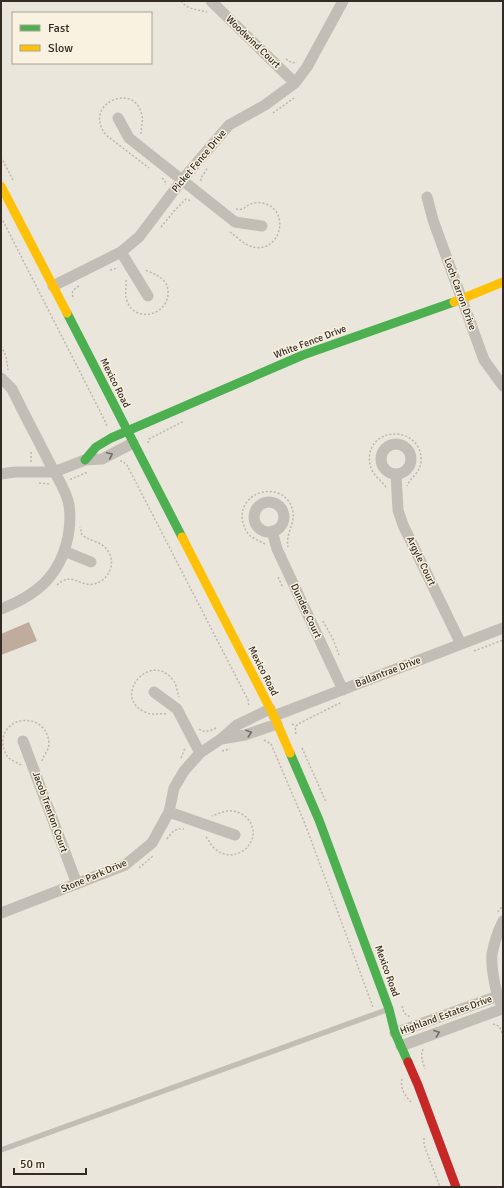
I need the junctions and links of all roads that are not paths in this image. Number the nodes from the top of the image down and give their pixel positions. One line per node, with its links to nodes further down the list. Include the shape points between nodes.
1 (211, 1): 3 (street, Woodwind Court)
2 (342, 1): 3 (street, Picket Fence Drive, via 307,67)
3 (295, 83): 5 (street, Picket Fence Drive, via 265,105 229,125)
4 (118, 118): 5 (street, via 129,138)
5 (182, 180): 8 (street, via 235,222); 9 (street, Picket Fence Drive, via 138,237)
6 (1, 186): 11 (street, Mexico Road)
7 (427, 197): 13 (street, Loch Carron Drive)
8 (262, 226)
9 (121, 252): 11 (street, Picket Fence Drive); 12 (street)
10 (503, 282): 13 (street, White Fence Drive)
11 (54, 286): 16 (street, Mexico Road)
12 (148, 296)
13 (461, 299): 15 (street, Loch Carron Drive, via 484,360); 16 (street, White Fence Drive, via 303,355)
14 (1, 378): 19 (street, via 12,389)
15 (503, 386)
16 (127, 431): 17 (street, Mexico Road); 18 (street, White Fence Drive, via 96,447)
17 (133, 443): 18 (street, one-way to 17, via 102,459); 30 (street, Mexico Road)
18 (85, 460): 19 (street)
19 (54, 472): 20 (street); 23 (street, via 68,500 70,513)
20 (1, 474)
21 (396, 474): 27 (street, Argyle Court, via 398,510 403,525)
22 (272, 531): 29 (street, Dundee Court, via 277,549)
23 (64, 551): 24 (street); 25 (street, via 58,567 44,583 27,597)
24 (91, 562)
25 (1, 609)
26 (503, 628): 27 (street, Ballantrae Drive)
27 (461, 644): 29 (street, Ballantrae Drive)
28 (154, 692): 33 (street, via 177,709)
29 (345, 695): 30 (street, Ballantrae Drive)
30 (274, 716): 31 (street, Stone Park Drive, one-way to 30, via 245,735); 31 (street, Stone Park Drive, via 237,725); 40 (street, Mexico Road, via 319,820)
31 (221, 739): 33 (street, Stone Park Drive)
32 (24, 741): 36 (street, Jacob Trenton Court)
33 (200, 753): 34 (street, Stone Park Drive, via 184,771 174,788)
34 (169, 812): 35 (street); 36 (street, Stone Park Drive, via 152,843 126,865)
35 (235, 835)
36 (77, 884): 37 (street, Stone Park Drive)
37 (1, 913)
38 (503, 921): 39 (street, Highland Estates Drive, via 492,955)
39 (498, 996): 41 (street, Highland Estates Drive); 42 (street, Highland Estates Drive)
40 (389, 1009): 42 (street, Mexico Road); 44 (lane)
41 (503, 1009): 43 (street, Highland Estates Drive, one-way to 41)
42 (395, 1033): 43 (street, Mexico Road)
43 (401, 1046): 45 (street, Mexico Road)
44 (1, 1150)
45 (456, 1187)

